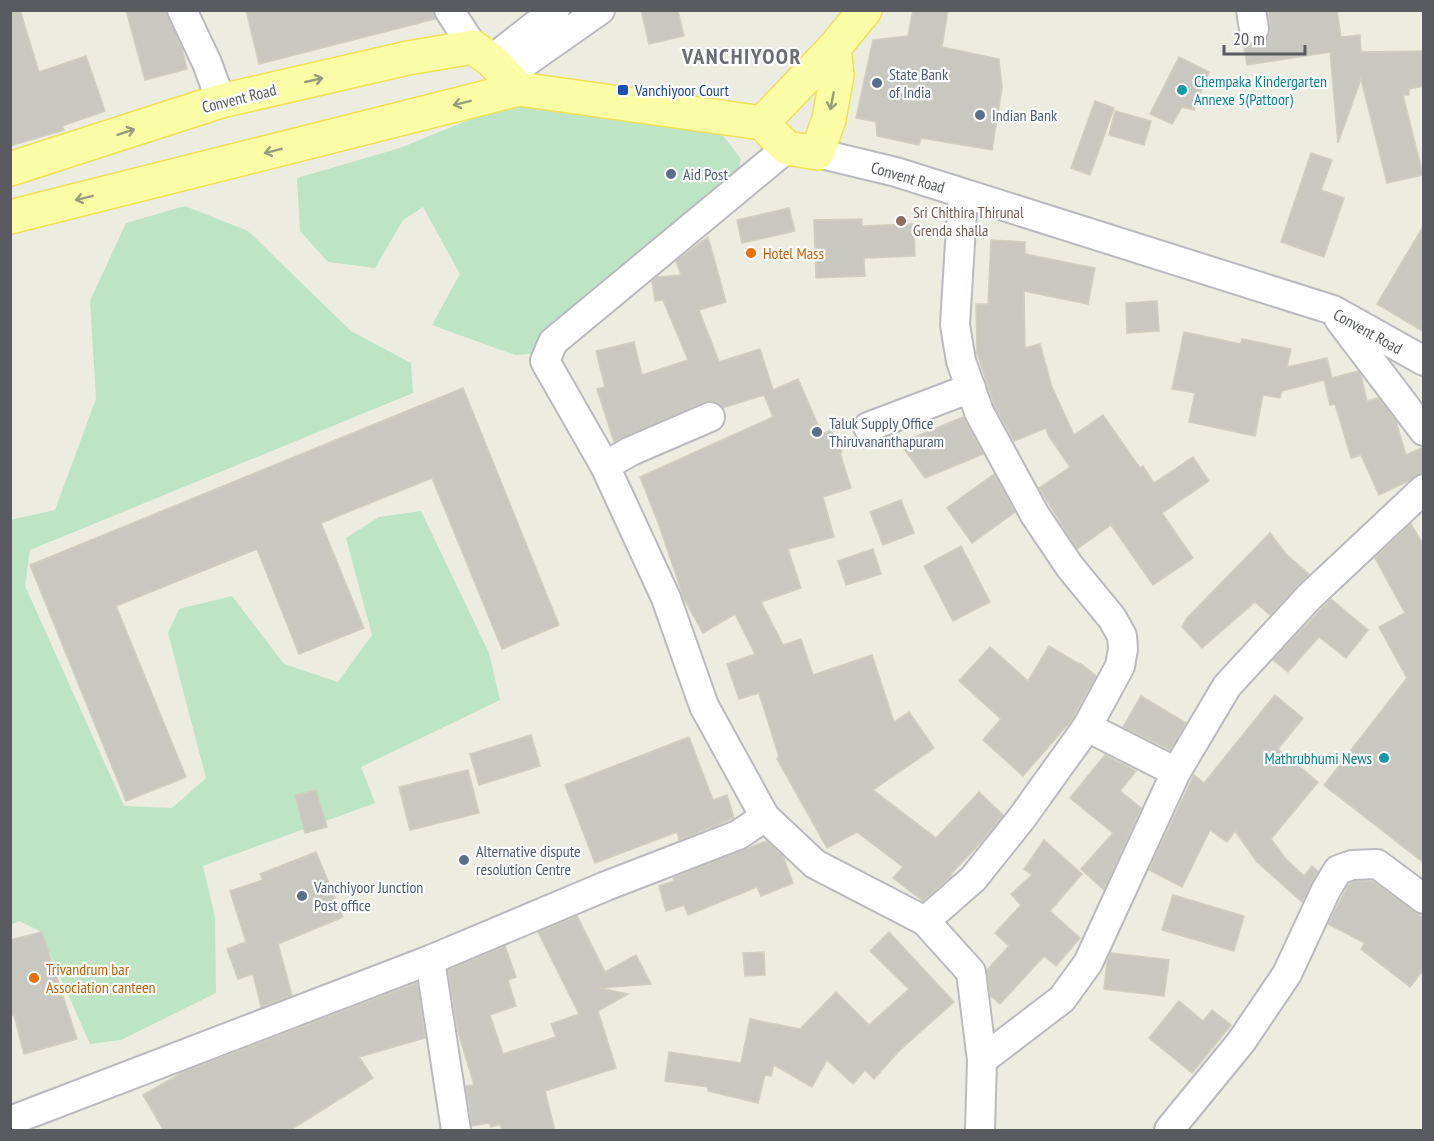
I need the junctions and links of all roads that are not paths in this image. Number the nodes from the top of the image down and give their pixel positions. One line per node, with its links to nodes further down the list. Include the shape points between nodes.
1 (183, 10): 8 (street)
2 (449, 10): 7 (street)
3 (555, 10): 7 (street)
4 (600, 10): 7 (street)
5 (865, 10): 6 (main road)
6 (834, 48): 9 (main road); 10 (main road, one-way to 10, via 837,75 829,119)
7 (497, 68): 8 (main road, Convent Road, one-way to 7, via 408,58); 9 (main road, Convent Road); 13 (main road, one-way to 13)
8 (221, 101): 11 (main road, Convent Road, one-way to 8)
9 (762, 123): 10 (main road)
10 (802, 150): 12 (street, Convent Road, via 896,172); 20 (street, via 553,342 545,361)
11 (10, 169)
12 (963, 194): 14 (street, Convent Road); 16 (street, via 955,325 961,361)
13 (10, 217)
14 (1333, 310): 15 (street, Convent Road); 19 (street)
15 (1424, 361)
16 (971, 388): 18 (street); 22 (street, via 979,412 1035,515 1122,636 1120,666)
17 (710, 417): 20 (street)
18 (868, 427)
19 (1424, 431)
20 (605, 466): 24 (street, via 666,598 704,706)
21 (1418, 503): 23 (street, via 1309,597 1227,686)
22 (1087, 727): 23 (street); 26 (street, via 973,879)
23 (1176, 772): 28 (street, via 1088,963 1062,999)
24 (765, 817): 26 (street, via 816,864); 27 (street, via 738,835)
25 (1424, 899): 32 (street, via 1377,864 1338,870 1287,974 1241,1042)
26 (925, 921): 28 (street, via 971,972)
27 (430, 960): 29 (street); 30 (street)
28 (982, 1060): 31 (street)
29 (10, 1121)
30 (456, 1131)
31 (980, 1131)
32 (1169, 1131)

